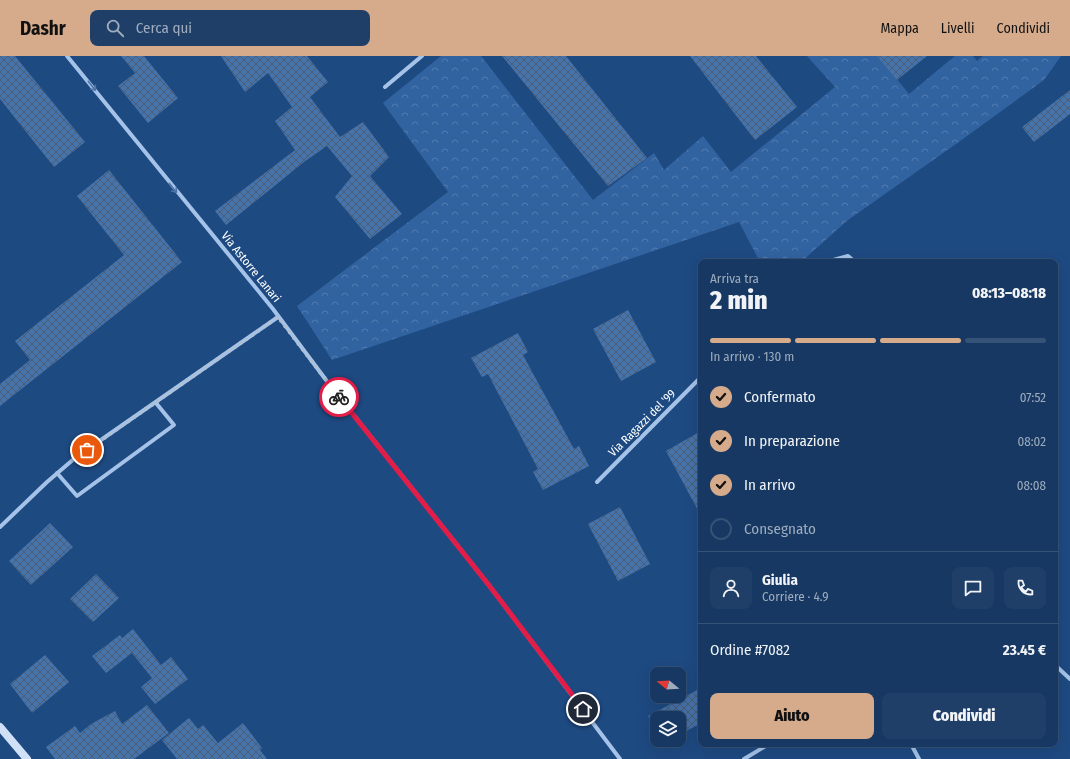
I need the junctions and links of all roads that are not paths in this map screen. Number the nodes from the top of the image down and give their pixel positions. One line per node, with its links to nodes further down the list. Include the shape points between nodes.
1 (67, 56): 6 (street, Via Astorre Lanari, one-way to 6)
2 (422, 56): 3 (street)
3 (385, 87)
4 (837, 259): 5 (street, via 848,256)
5 (852, 259)
6 (278, 317): 8 (street); 18 (street, Via Astorre Lanari, via 488,584)
7 (698, 381): 10 (street, Via Ragazzi del '99)
8 (156, 403): 9 (street); 9 (street, via 174,425 77,496)
9 (57, 473): 11 (street)
10 (597, 482)
11 (0, 527)
12 (1058, 668): 13 (street)
13 (1070, 679)
14 (0, 726): 17 (street)
15 (764, 747): 19 (street)
16 (913, 747): 20 (street)
17 (27, 759)
18 (620, 759)
19 (744, 759)
20 (919, 759)

